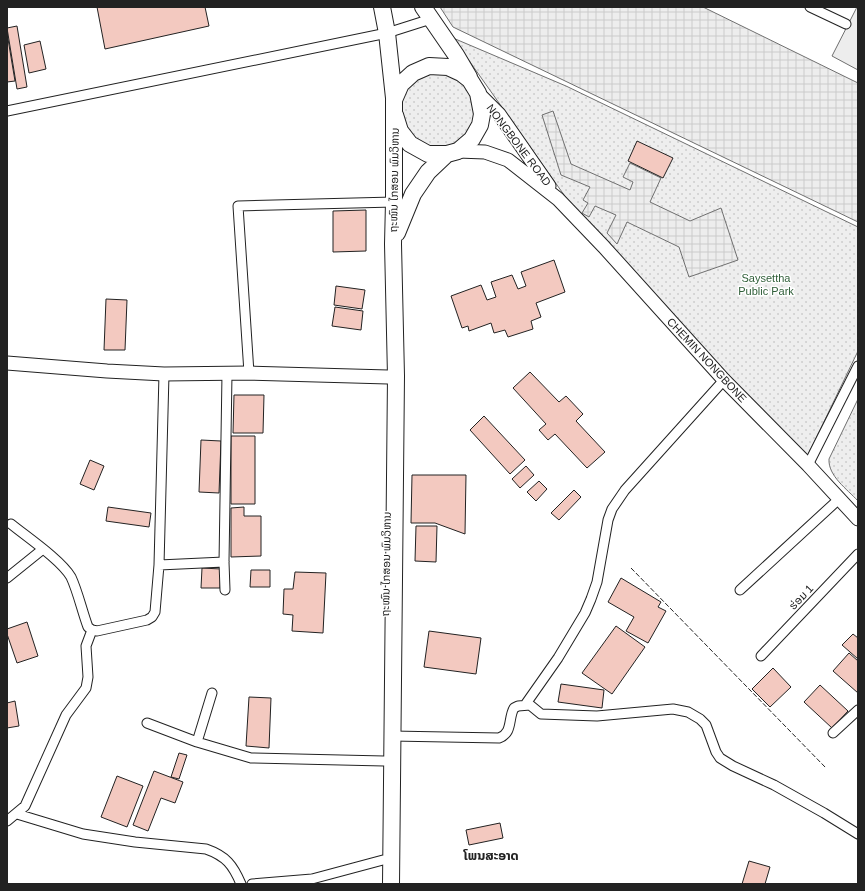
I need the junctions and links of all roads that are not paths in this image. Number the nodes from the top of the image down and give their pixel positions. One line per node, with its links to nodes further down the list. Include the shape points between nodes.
1 (382, 7): 5 (highway, ຖະໜົນ ໄກສອນ ພົມວິຫານ)
2 (810, 7): 4 (street)
3 (427, 13): 5 (street); 6 (highway)
4 (846, 24)
5 (387, 33): 7 (highway, ຖະໜົນ ໄກສອນ ພົມວິຫານ); 8 (street)
6 (474, 86): 7 (highway, via 461,73 448,67 429,66 414,72 402,84); 9 (highway, via 482,114 480,125 472,139); 10 (street, NONGBONE ROAD, via 499,114)
7 (394, 107): 9 (highway, via 400,131 410,144 428,154); 11 (highway, ຖະໜົນ ໄກສອນ ພົມວິຫານ)
8 (7, 111)
9 (453, 152): 10 (street, via 485,152 508,160); 12 (highway, ຖະໜົນ ໄກສອນ ພົມວິຫານ, via 428,172 413,194)
10 (558, 199): 19 (street, CHEMIN NONGBONE)
11 (394, 202): 12 (highway, ຖະໜົນ ໄກສອນ ພົມວິຫານ); 15 (street, via 238,206)
12 (393, 244): 18 (highway, ຖະໜົນ ໄກສອນ ພົມວິຫານ, via 386,270); 38 (highway, ຖະໜົນ ໄກສອນ ພົມວິຫານ, via 396,376)
13 (7, 363): 16 (street)
14 (858, 366): 20 (street)
15 (249, 373): 17 (street); 18 (street)
16 (164, 374): 17 (street); 27 (street)
17 (227, 374): 26 (street)
18 (388, 377): 40 (highway, ຖະໜົນ ໄກສອນ ພົມວິຫານ)
19 (724, 380): 20 (street, CHEMIN NONGBONE); 34 (street, via 612,509 597,582 585,613)
20 (808, 465): 21 (street, CHEMIN NONGBONE)
21 (840, 499): 22 (street, CHEMIN NONGBONE); 30 (street)
22 (858, 519)
23 (11, 524): 24 (street)
24 (43, 549): 28 (street); 31 (street, via 71,578 88,627)
25 (858, 554): 32 (street, ຮ່ອມ 1)
26 (224, 562): 27 (street); 29 (street)
27 (159, 565): 31 (street, via 155,612 152,616 147,620)
28 (7, 578)
29 (225, 590)
30 (740, 590)
31 (92, 630): 41 (street, via 86,646 86,688 66,715 25,806)
32 (761, 656)
33 (212, 693): 39 (street)
34 (525, 705): 38 (street, via 514,708 508,731 499,738); 43 (street, via 533,707 541,714 590,716 673,709 688,712 706,726 720,758 774,785)
35 (858, 710): 37 (street)
36 (147, 723): 39 (street)
37 (833, 733)
38 (392, 736): 48 (highway, ຖະໜົນ ໄກສອນ ພົມວິຫານ)
39 (197, 742): 40 (street, via 252,758)
40 (384, 761): 44 (highway, ຖະໜົນ ໄກສອນ ພົມວິຫານ)
41 (17, 814): 42 (street); 45 (street, via 83,834 206,849 230,863)
42 (7, 821)
43 (858, 834)
44 (384, 860): 46 (street, via 312,879); 47 (highway, ຖະໜົນ ໄກສອນ ພົມວິຫານ)
45 (241, 884)
46 (252, 884)
47 (383, 884)
48 (391, 884)

